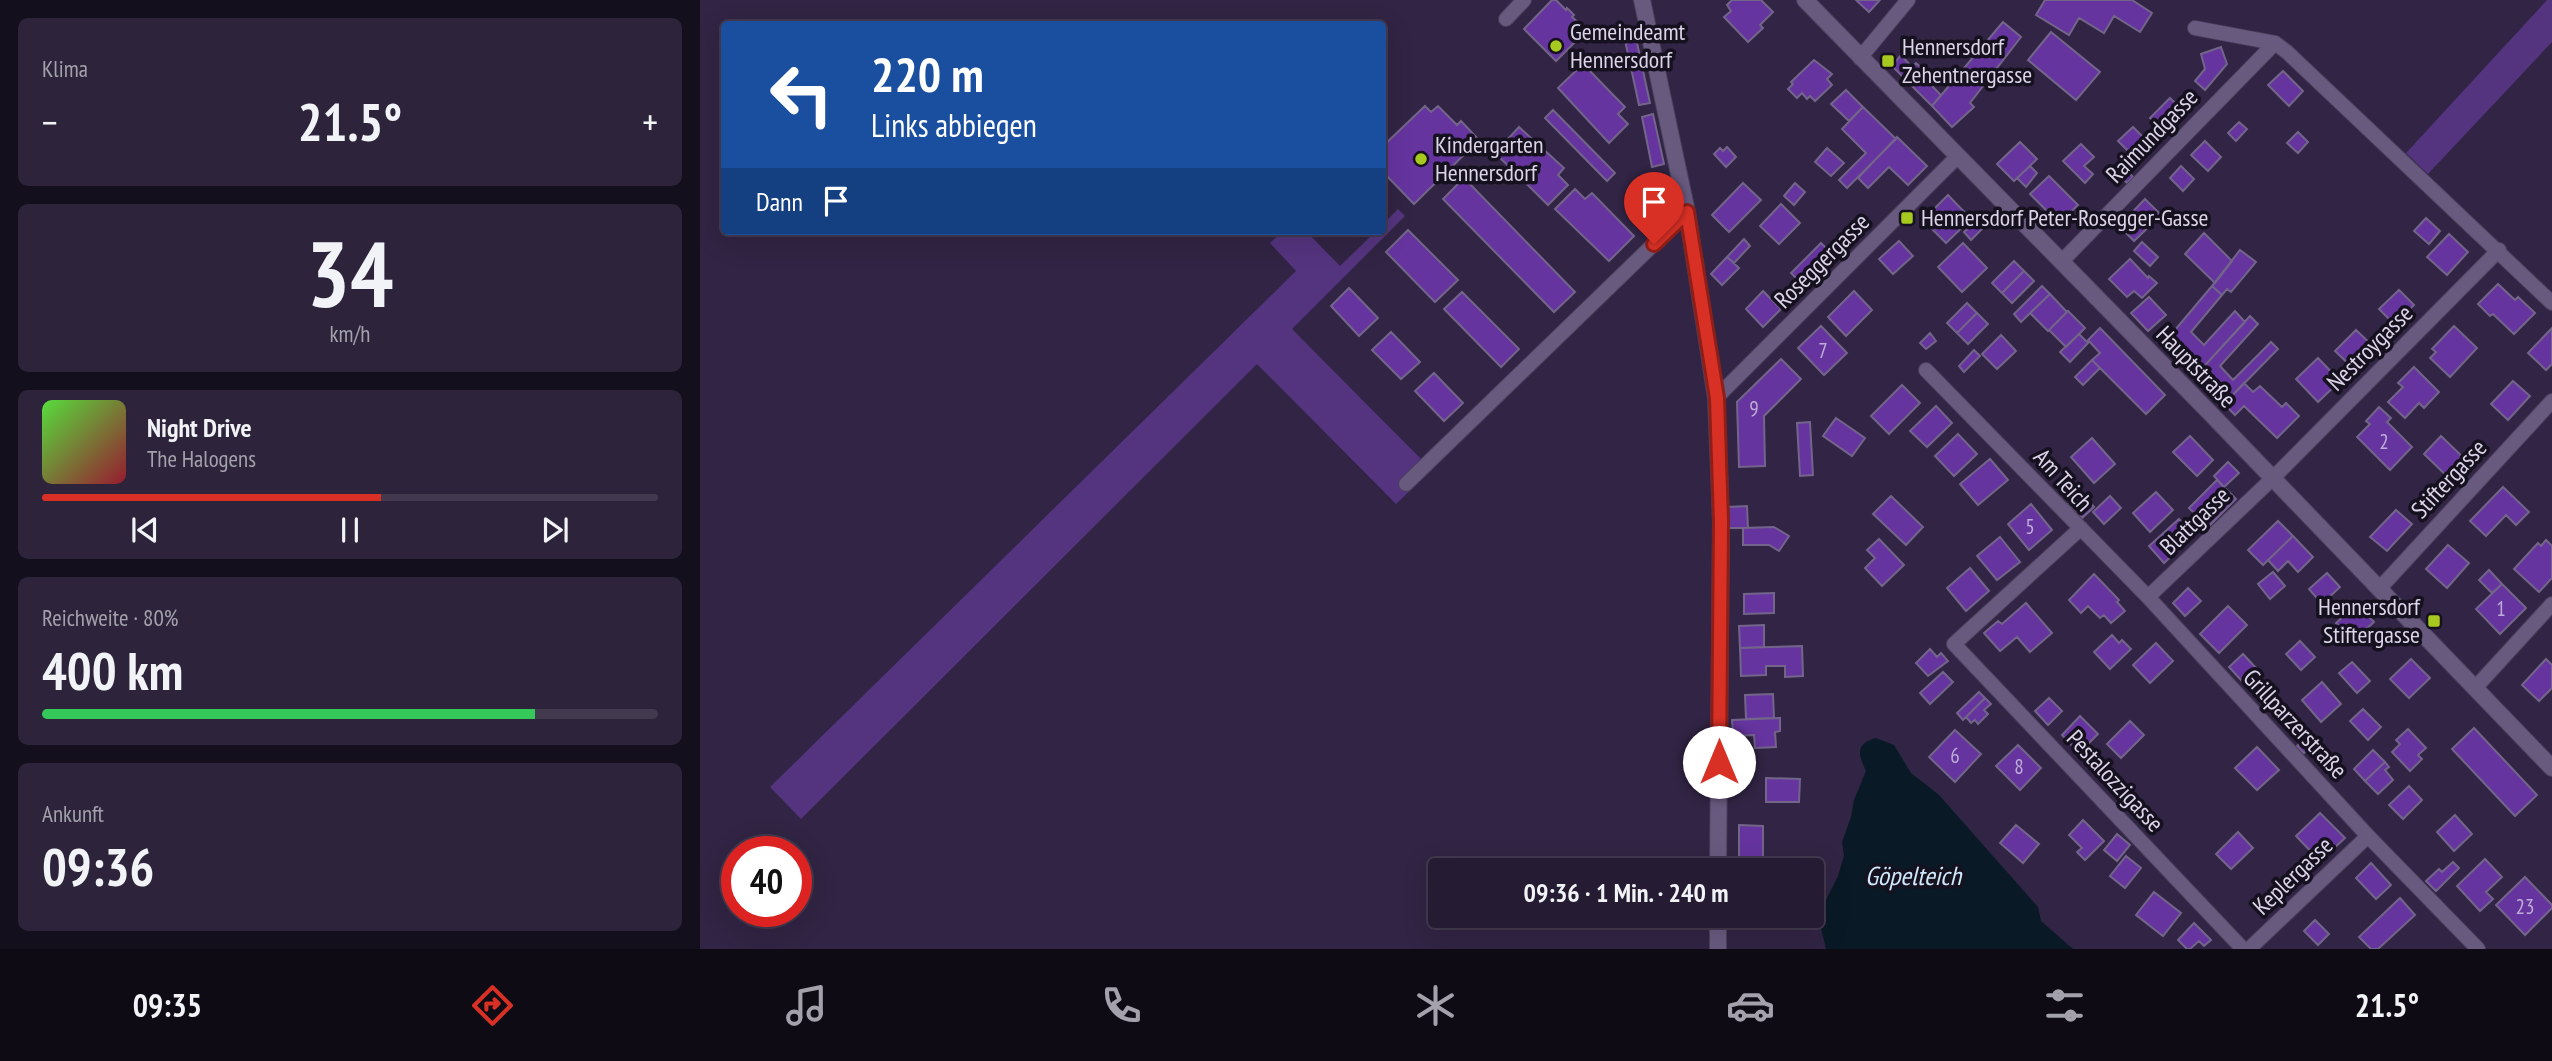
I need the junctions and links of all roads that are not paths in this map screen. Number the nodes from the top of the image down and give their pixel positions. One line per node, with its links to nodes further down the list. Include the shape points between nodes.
1 (1524, 0): 5 (street)
2 (1642, 0): 10 (street)
3 (1805, 0): 8 (street, Hauptstraße)
4 (1908, 0): 8 (street)
5 (1506, 19)
6 (2195, 28): 7 (street)
7 (2275, 43): 11 (street); 12 (street, Raimundgasse)
8 (1860, 58): 9 (street, Hauptstraße)
9 (1958, 156): 12 (street, Hauptstraße); 15 (street, Roseggergasse)
10 (1687, 212): 15 (street); 18 (street)
11 (2499, 250): 13 (street); 17 (street, Nestroygasse)
12 (2062, 261): 17 (street, Hauptstraße)
13 (2552, 303)
14 (1926, 370): 19 (street, Am Teich)
15 (1717, 398): 27 (street, via 1721,521)
16 (2552, 401): 20 (street, Stiftergasse)
17 (2273, 478): 20 (street, Hauptstraße); 21 (street, Blattgasse)
18 (1406, 484)
19 (2081, 528): 21 (street, Grillparzerstraße); 23 (street, Am Teich)
20 (2380, 588): 24 (street, Hauptstraße)
21 (2148, 597): 26 (street, Grillparzerstraße)
22 (2552, 604): 24 (street)
23 (1954, 644): 30 (street, Pestalozzigasse)
24 (2476, 687): 25 (street, Hauptstraße)
25 (2552, 768)
26 (2368, 836): 31 (street, Keplergasse); 32 (street, Grillparzerstraße)
27 (1718, 858)
28 (1718, 928): 29 (street)
29 (1718, 949)
30 (2243, 949)
31 (2249, 949)
32 (2478, 949)

